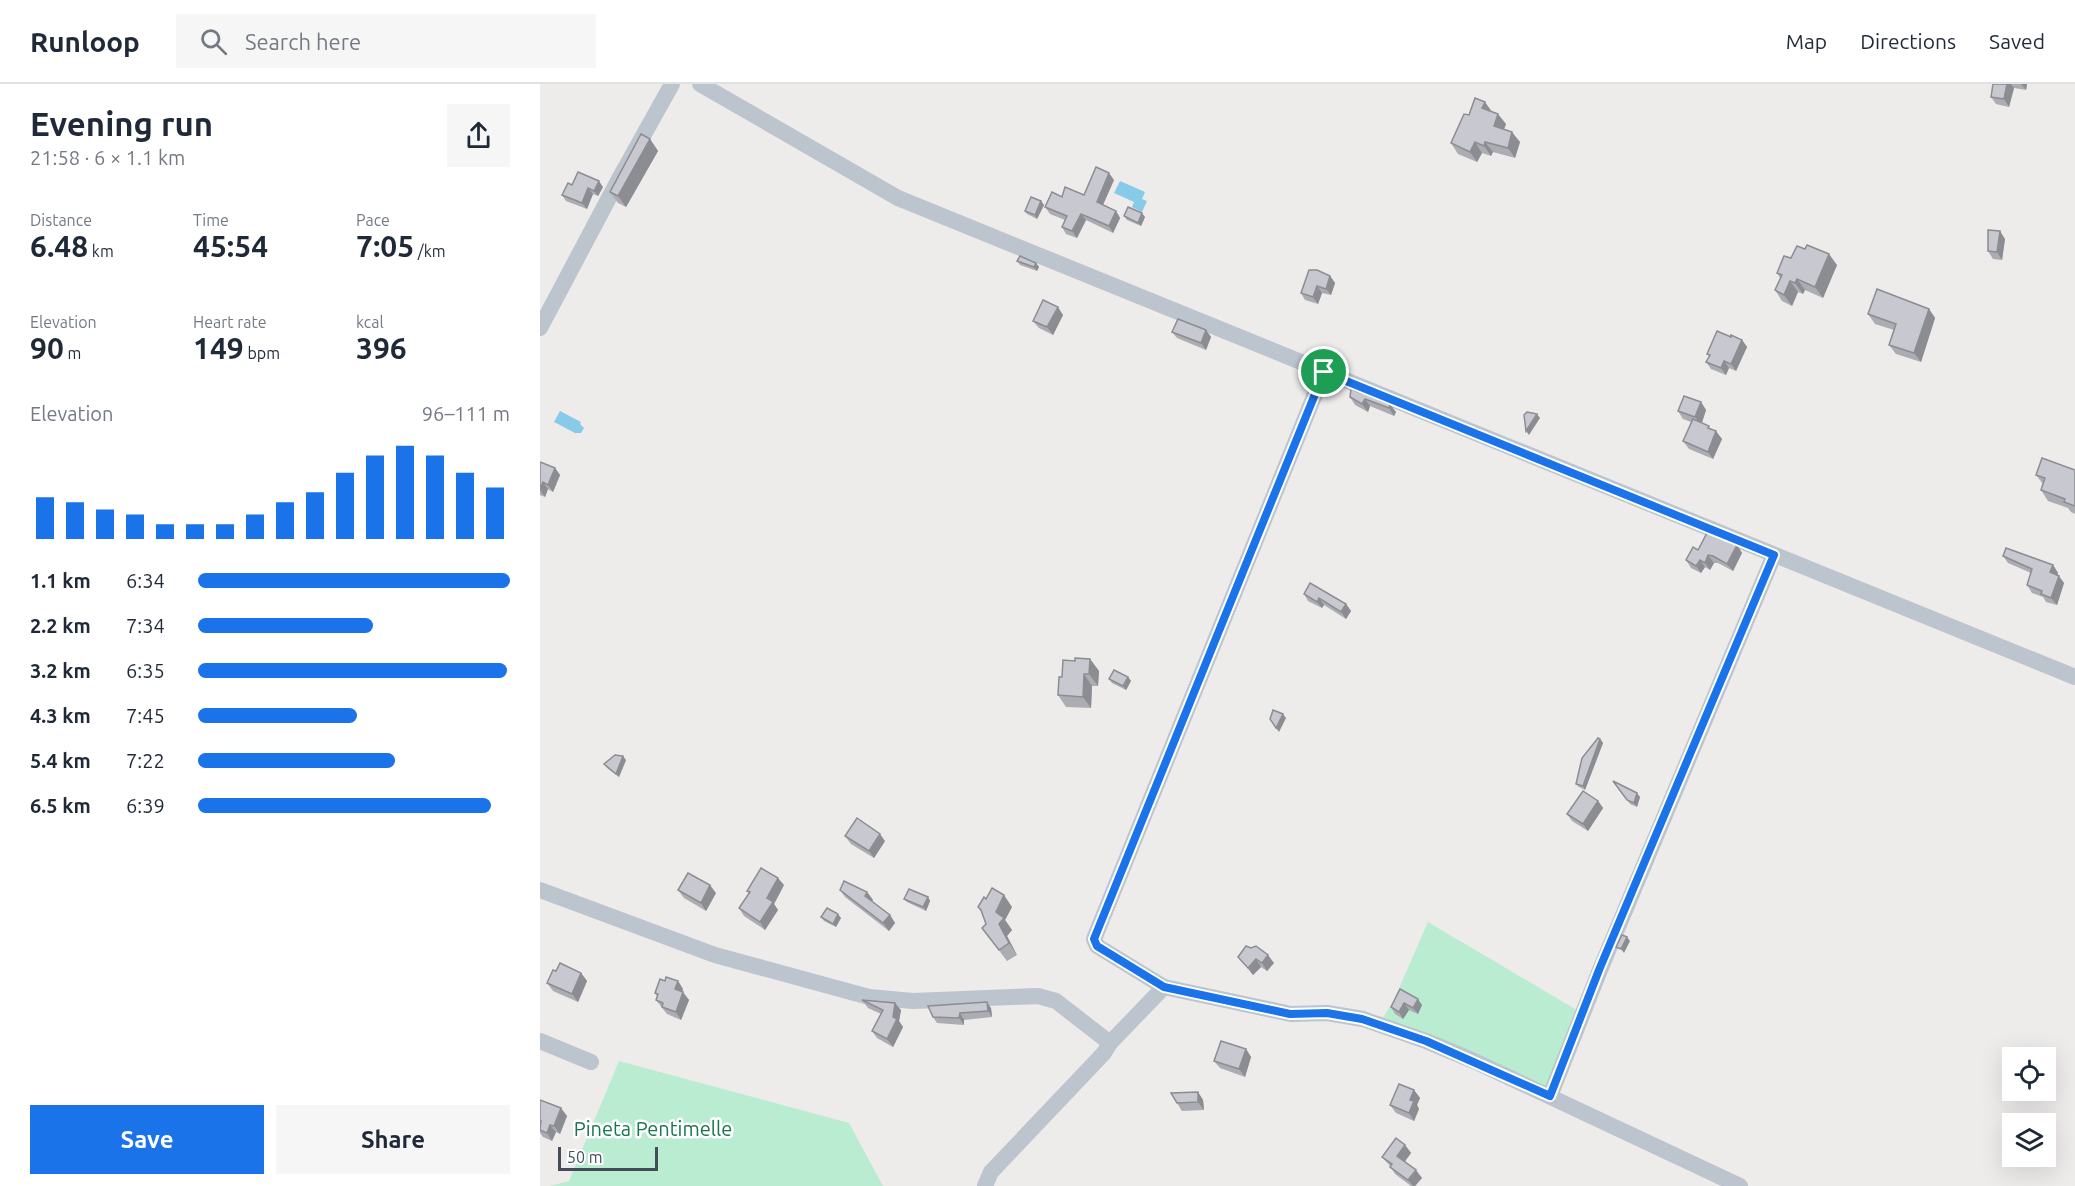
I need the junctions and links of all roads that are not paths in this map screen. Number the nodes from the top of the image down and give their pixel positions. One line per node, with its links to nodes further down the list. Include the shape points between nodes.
1 (672, 84): 3 (street)
2 (700, 84): 4 (street, via 898,198)
3 (540, 328)
4 (1324, 372): 5 (street); 8 (street, via 1094,939 1097,946)
5 (1774, 555): 6 (street); 12 (street)
6 (2075, 677)
7 (540, 890): 10 (street, via 716,956 869,997 913,1001 1038,996 1056,1001)
8 (1164, 987): 10 (street); 12 (street, via 1290,1014 1327,1013 1362,1019 1426,1041)
9 (540, 1041): 11 (street)
10 (1110, 1043): 13 (street, via 991,1172)
11 (591, 1062)
12 (1550, 1096): 14 (street)
13 (985, 1186)
14 (1740, 1186)

